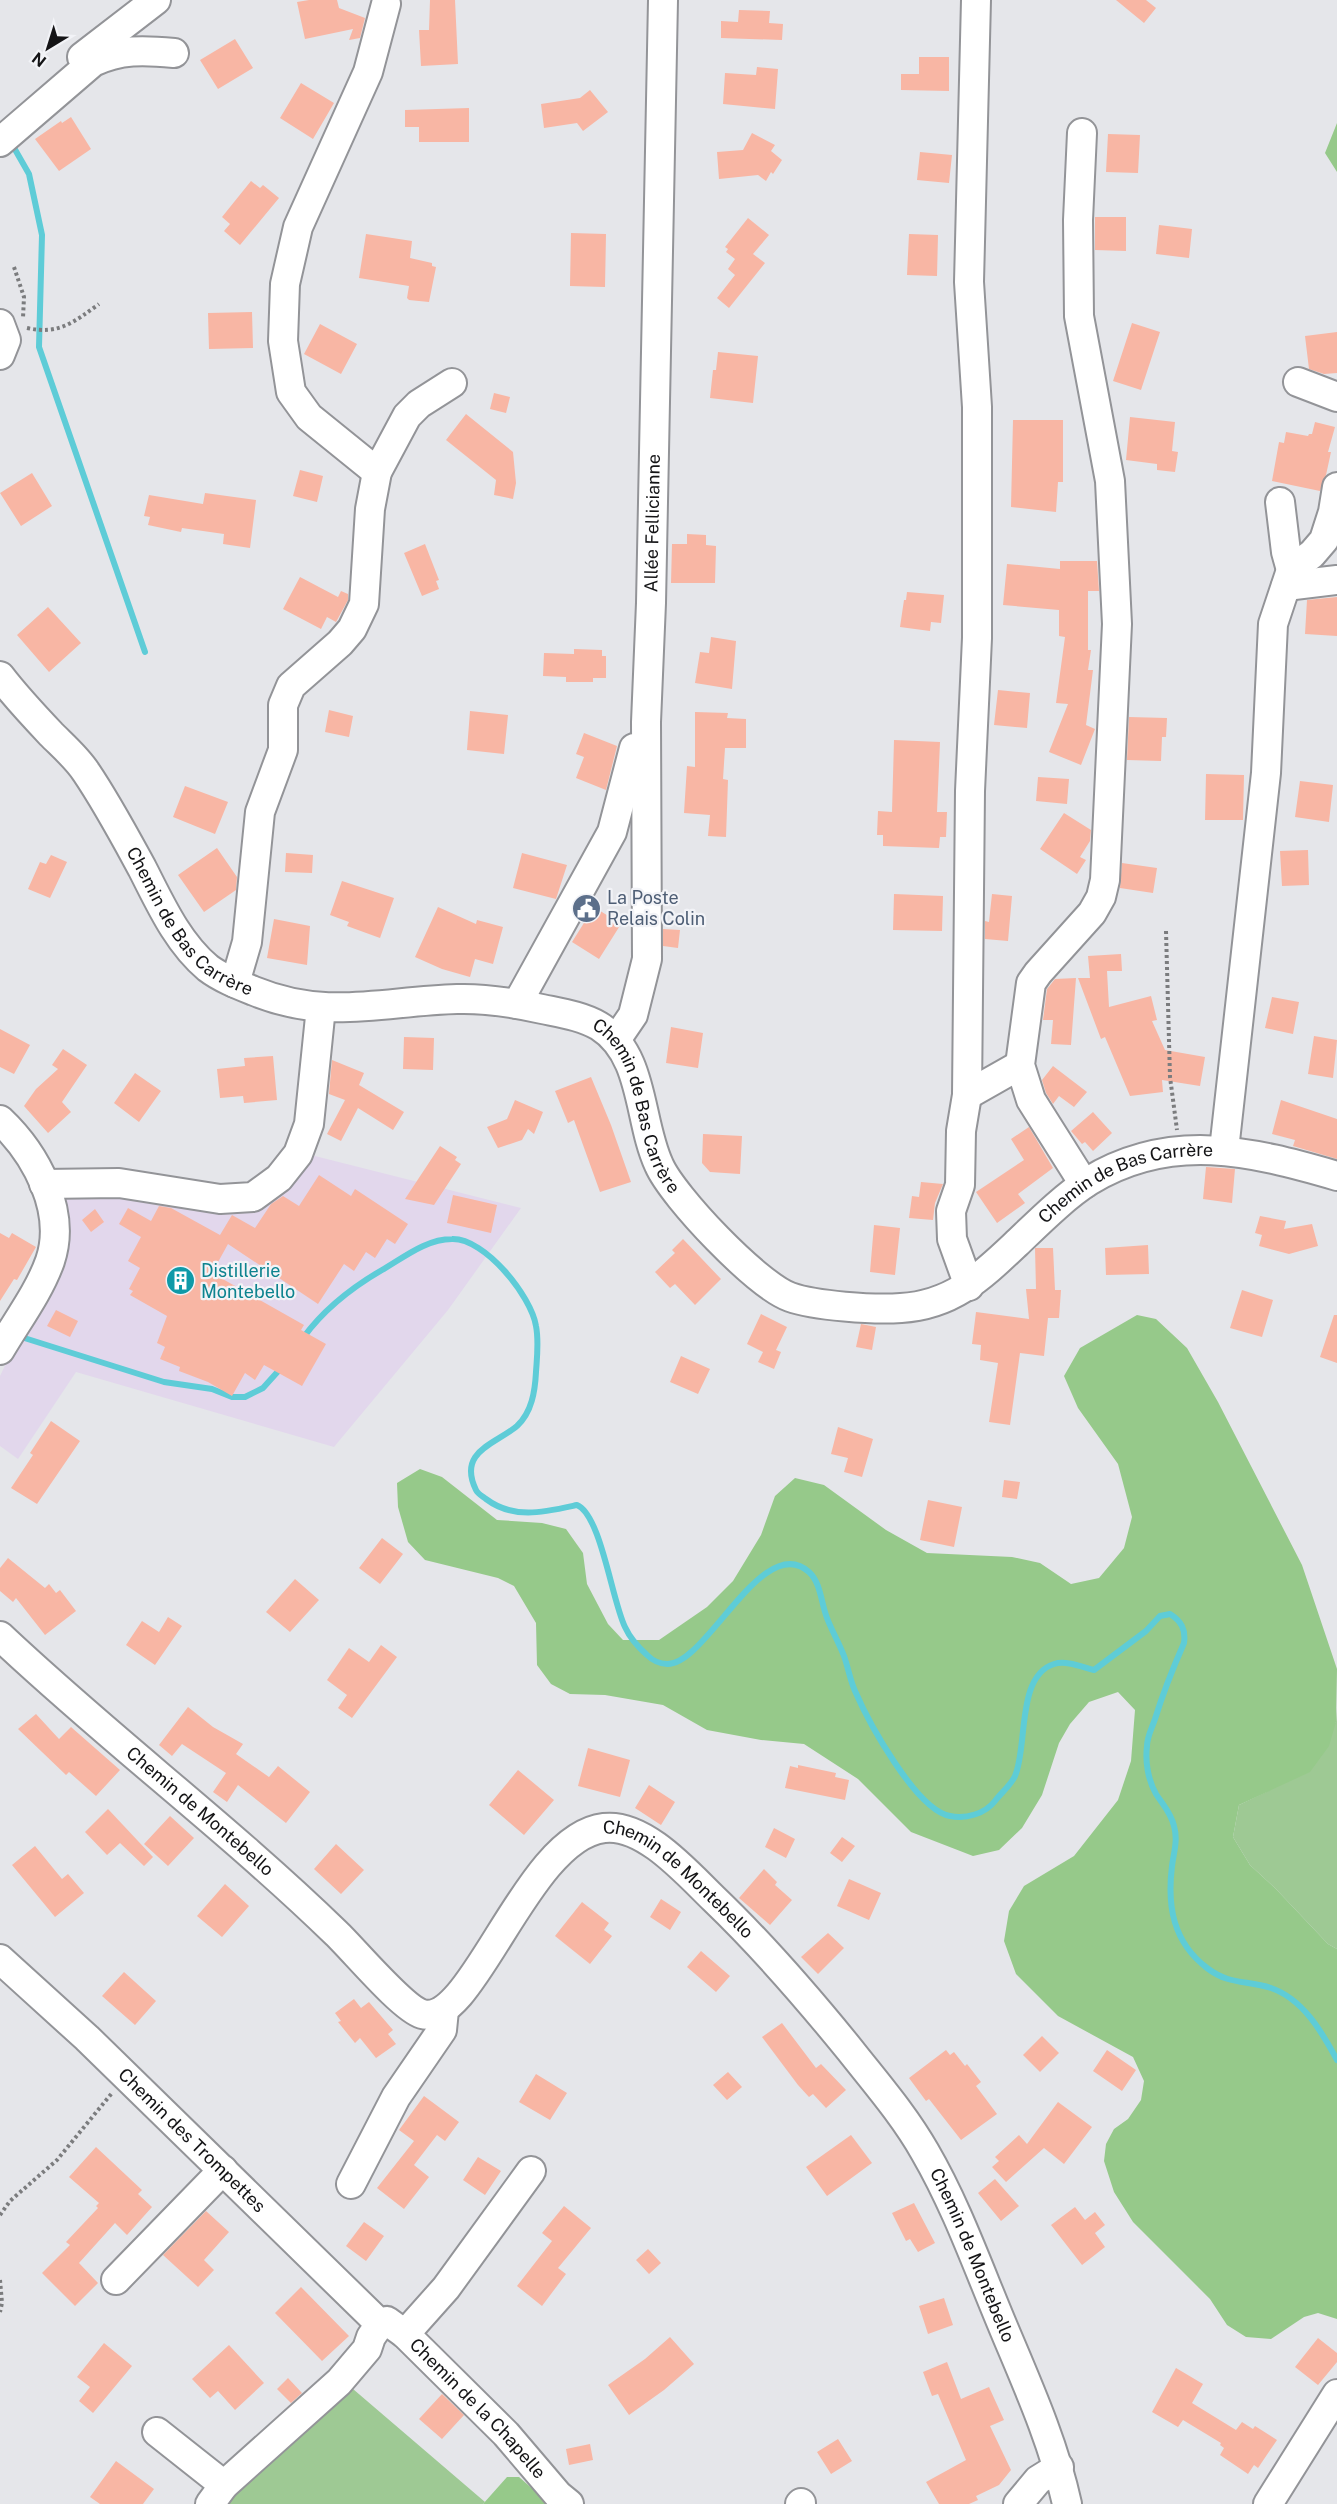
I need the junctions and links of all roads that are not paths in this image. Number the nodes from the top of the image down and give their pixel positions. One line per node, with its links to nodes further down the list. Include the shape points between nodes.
1 (156, 0): 6 (street)
2 (663, 0): 18 (street, Allée Fellicianne)
3 (975, 0): 24 (street, via 969,282 976,407 977,638 970,791)
4 (386, 4): 12 (street, via 368,72 298,227 285,284 283,341 291,392 309,417)
5 (174, 53): 8 (street, via 136,50 109,54 93,62)
6 (0, 117)
7 (1082, 133): 23 (street, via 1079,316 1110,481 1117,624 1105,880 1092,913 1031,983)
8 (0, 142)
9 (1298, 382): 11 (street)
10 (452, 383): 12 (street, via 407,416)
11 (1337, 397)
12 (376, 472): 19 (street, via 364,604 352,629 291,686 283,705 283,750 260,812 247,942)
13 (1337, 487): 15 (street, via 1324,540)
14 (1280, 502): 15 (street)
15 (1288, 578): 16 (street); 26 (street, via 1273,624 1266,773)
16 (1337, 580)
17 (0, 676): 19 (street, Chemin de Bas Carrère, via 82,766 185,943 209,968)
18 (646, 722): 20 (street, via 636,738 612,832); 22 (street, Allée Fellicianne, via 647,959 633,1015)
19 (235, 983): 21 (street, Chemin de Bas Carrère, via 273,999)
20 (517, 1004): 21 (street, Chemin de Bas Carrère, via 459,998); 22 (street, Chemin de Bas Carrère, via 582,1018 600,1026)
21 (321, 1007): 28 (street, via 309,1124 298,1154 279,1178 253,1197 220,1199 119,1183)
22 (616, 1040): 30 (street, Chemin de Bas Carrère, via 632,1067 658,1163 672,1187 766,1284 791,1298 843,1306 904,1308 942,1299)
23 (1020, 1065): 24 (street); 29 (street, via 1032,1100)
24 (967, 1095): 30 (street, via 961,1131 960,1185 951,1211 952,1239)
25 (0, 1120): 28 (street, via 36,1165)
26 (1224, 1150): 27 (street, Chemin de Bas Carrère); 29 (street, Chemin de Bas Carrère, via 1148,1155)
27 (1337, 1176)
28 (44, 1184): 31 (street, via 56,1233 50,1262)
29 (1084, 1184): 30 (street, Chemin de Bas Carrère)
30 (969, 1286)
31 (1, 1348)
32 (0, 1636): 34 (street, Chemin de Montebello, via 336,1932 405,2004 422,2014)
33 (0, 1959): 35 (street, Chemin des Trompettes)
34 (444, 2010): 37 (street, via 442,2030 396,2097); 42 (street, Chemin de Montebello, via 468,1985 530,1888 558,1852 579,1837 602,1828 626,1829 652,1844 748,1931 798,1986 896,2107 926,2152 1012,2347)
35 (223, 2170): 38 (street); 39 (street, Chemin des Trompettes)
36 (531, 2171): 39 (street, via 446,2288)
37 (351, 2184)
38 (116, 2280)
39 (393, 2329): 43 (street, via 371,2337 367,2349 339,2382); 44 (street, Chemin de la Chapelle, via 506,2434)
40 (1337, 2394): 47 (street)
41 (157, 2432): 43 (street)
42 (1059, 2467): 45 (street, via 1038,2480); 46 (street, Chemin de Montebello)
43 (217, 2495)
44 (569, 2504)
45 (1018, 2504)
46 (1067, 2504)
47 (1268, 2504)

